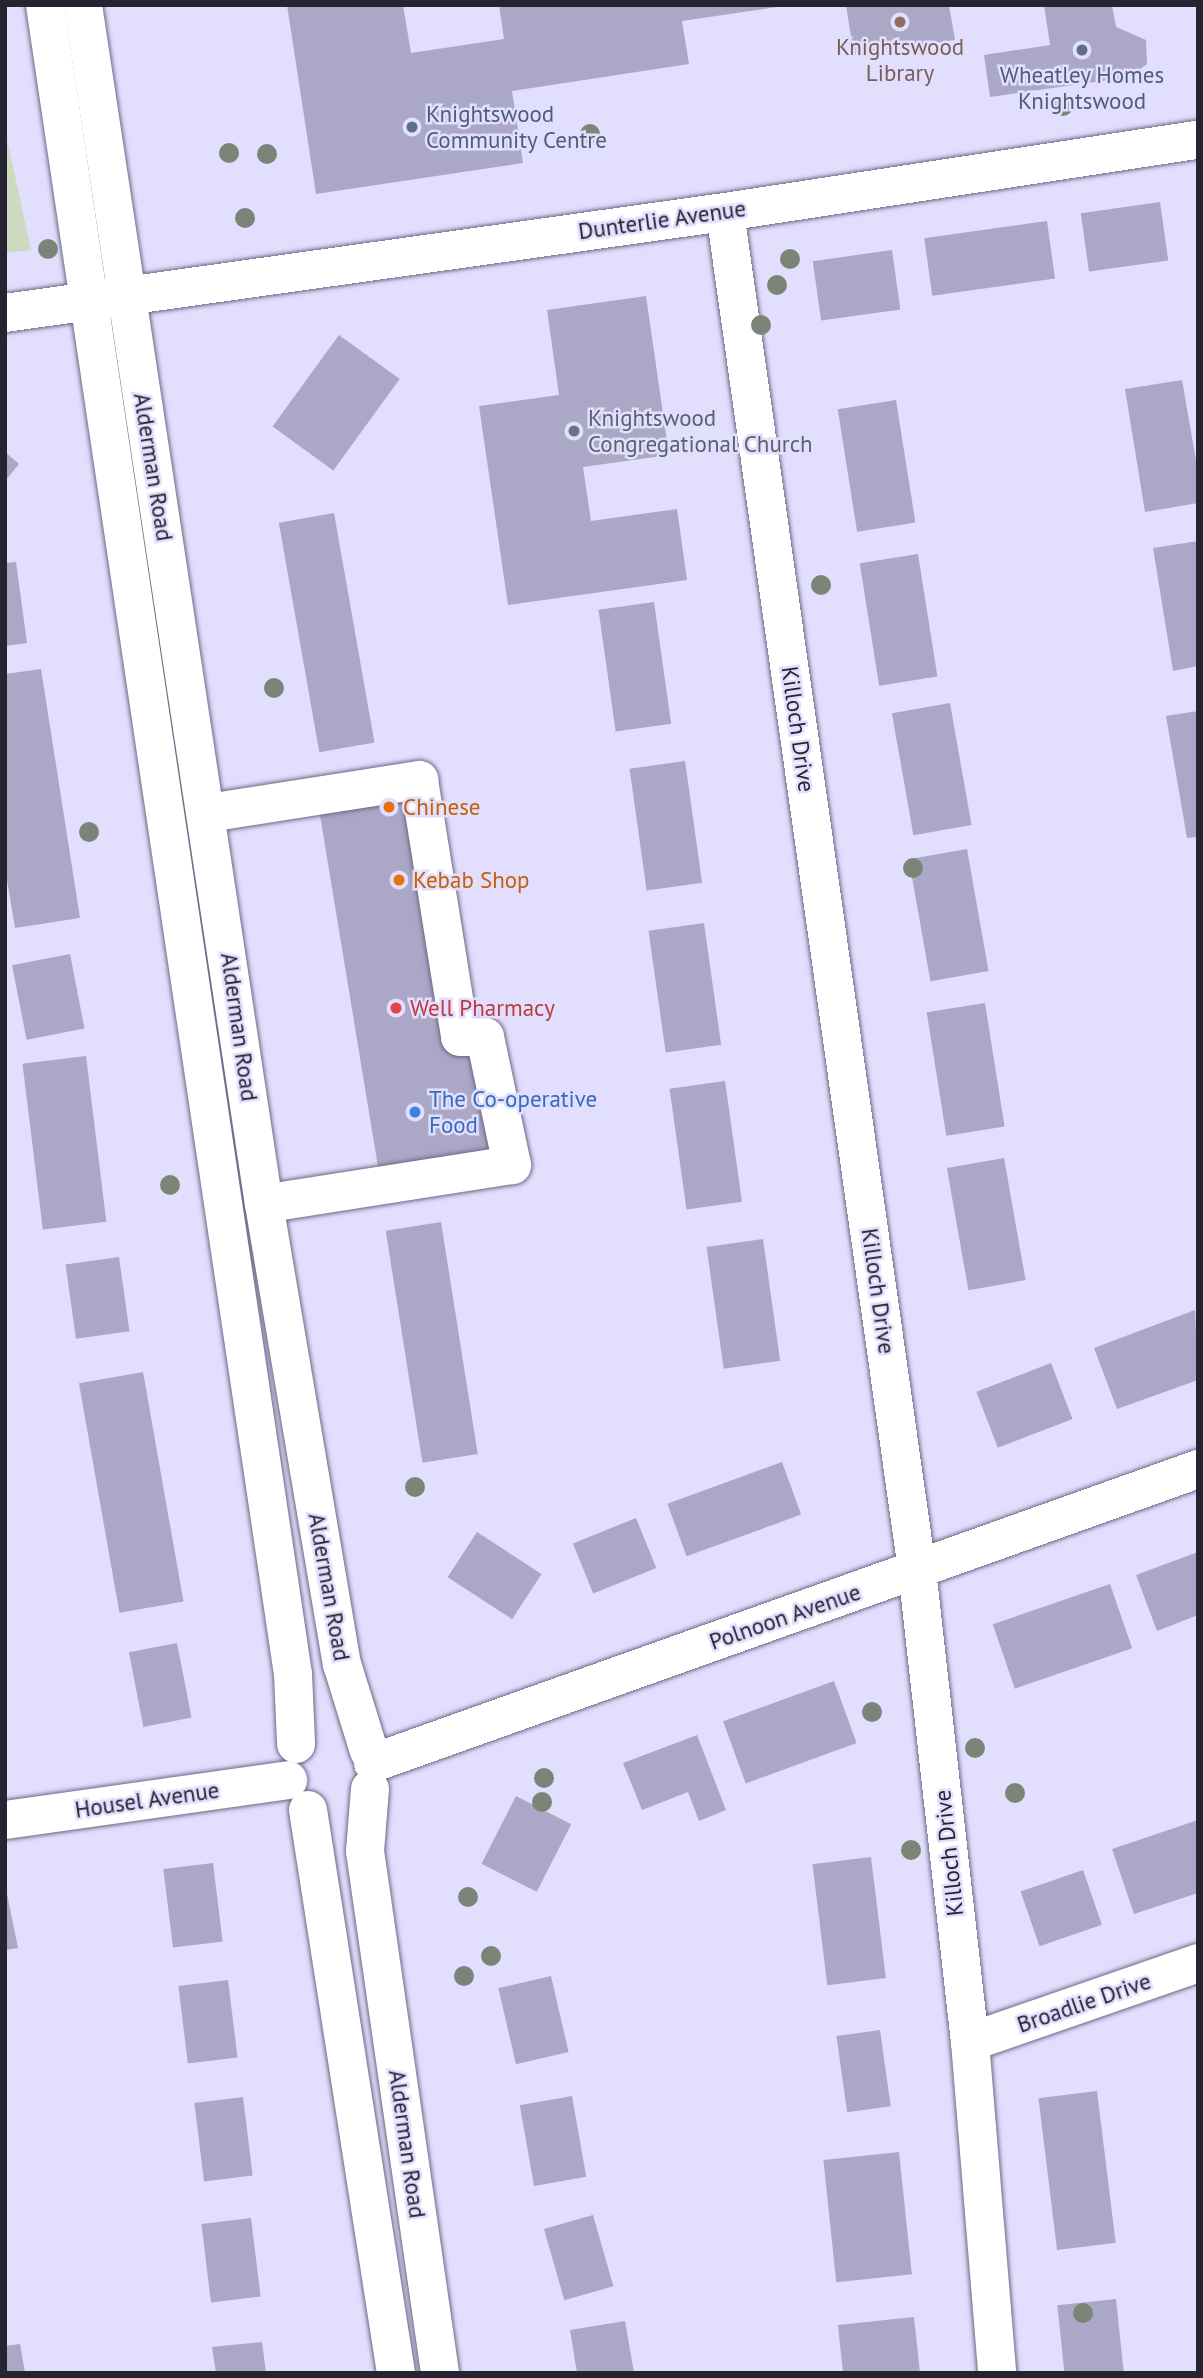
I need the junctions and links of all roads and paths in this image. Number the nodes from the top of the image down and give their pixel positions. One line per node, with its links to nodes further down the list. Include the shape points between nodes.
1 (45, 5): 6 (street, Alderman Road)
2 (83, 5): 5 (street, Alderman Road, via 104,117)
3 (1198, 140): 4 (street, Dunterlie Avenue)
4 (725, 212): 5 (street, Dunterlie Avenue, via 312,268); 11 (street, Killoch Drive)
5 (127, 299): 6 (street); 8 (street, Alderman Road)
6 (88, 302): 7 (street); 13 (street, Alderman Road, via 293,1674)
7 (5, 313)
8 (208, 813): 9 (street, Alderman Road); 9 (street, via 419,780 460,1037 485,1037 512,1165)
9 (264, 1205): 12 (street, Alderman Road, via 342,1664)
10 (1198, 1469): 11 (street, Polnoon Avenue)
11 (917, 1570): 12 (street, Polnoon Avenue); 16 (street, Killoch Drive)
12 (371, 1768): 13 (street, via 349,1811 323,1816); 13 (street, via 360,1740 335,1729 308,1735); 18 (street, Alderman Road, via 365,1852)
13 (298, 1778): 14 (street, Housel Avenue); 17 (street, Alderman Road)
14 (5, 1820)
15 (1198, 1964): 16 (street, Broadlie Drive)
16 (970, 2042): 19 (street, Killoch Drive)
17 (396, 2373)
18 (440, 2373)
19 (998, 2373)

